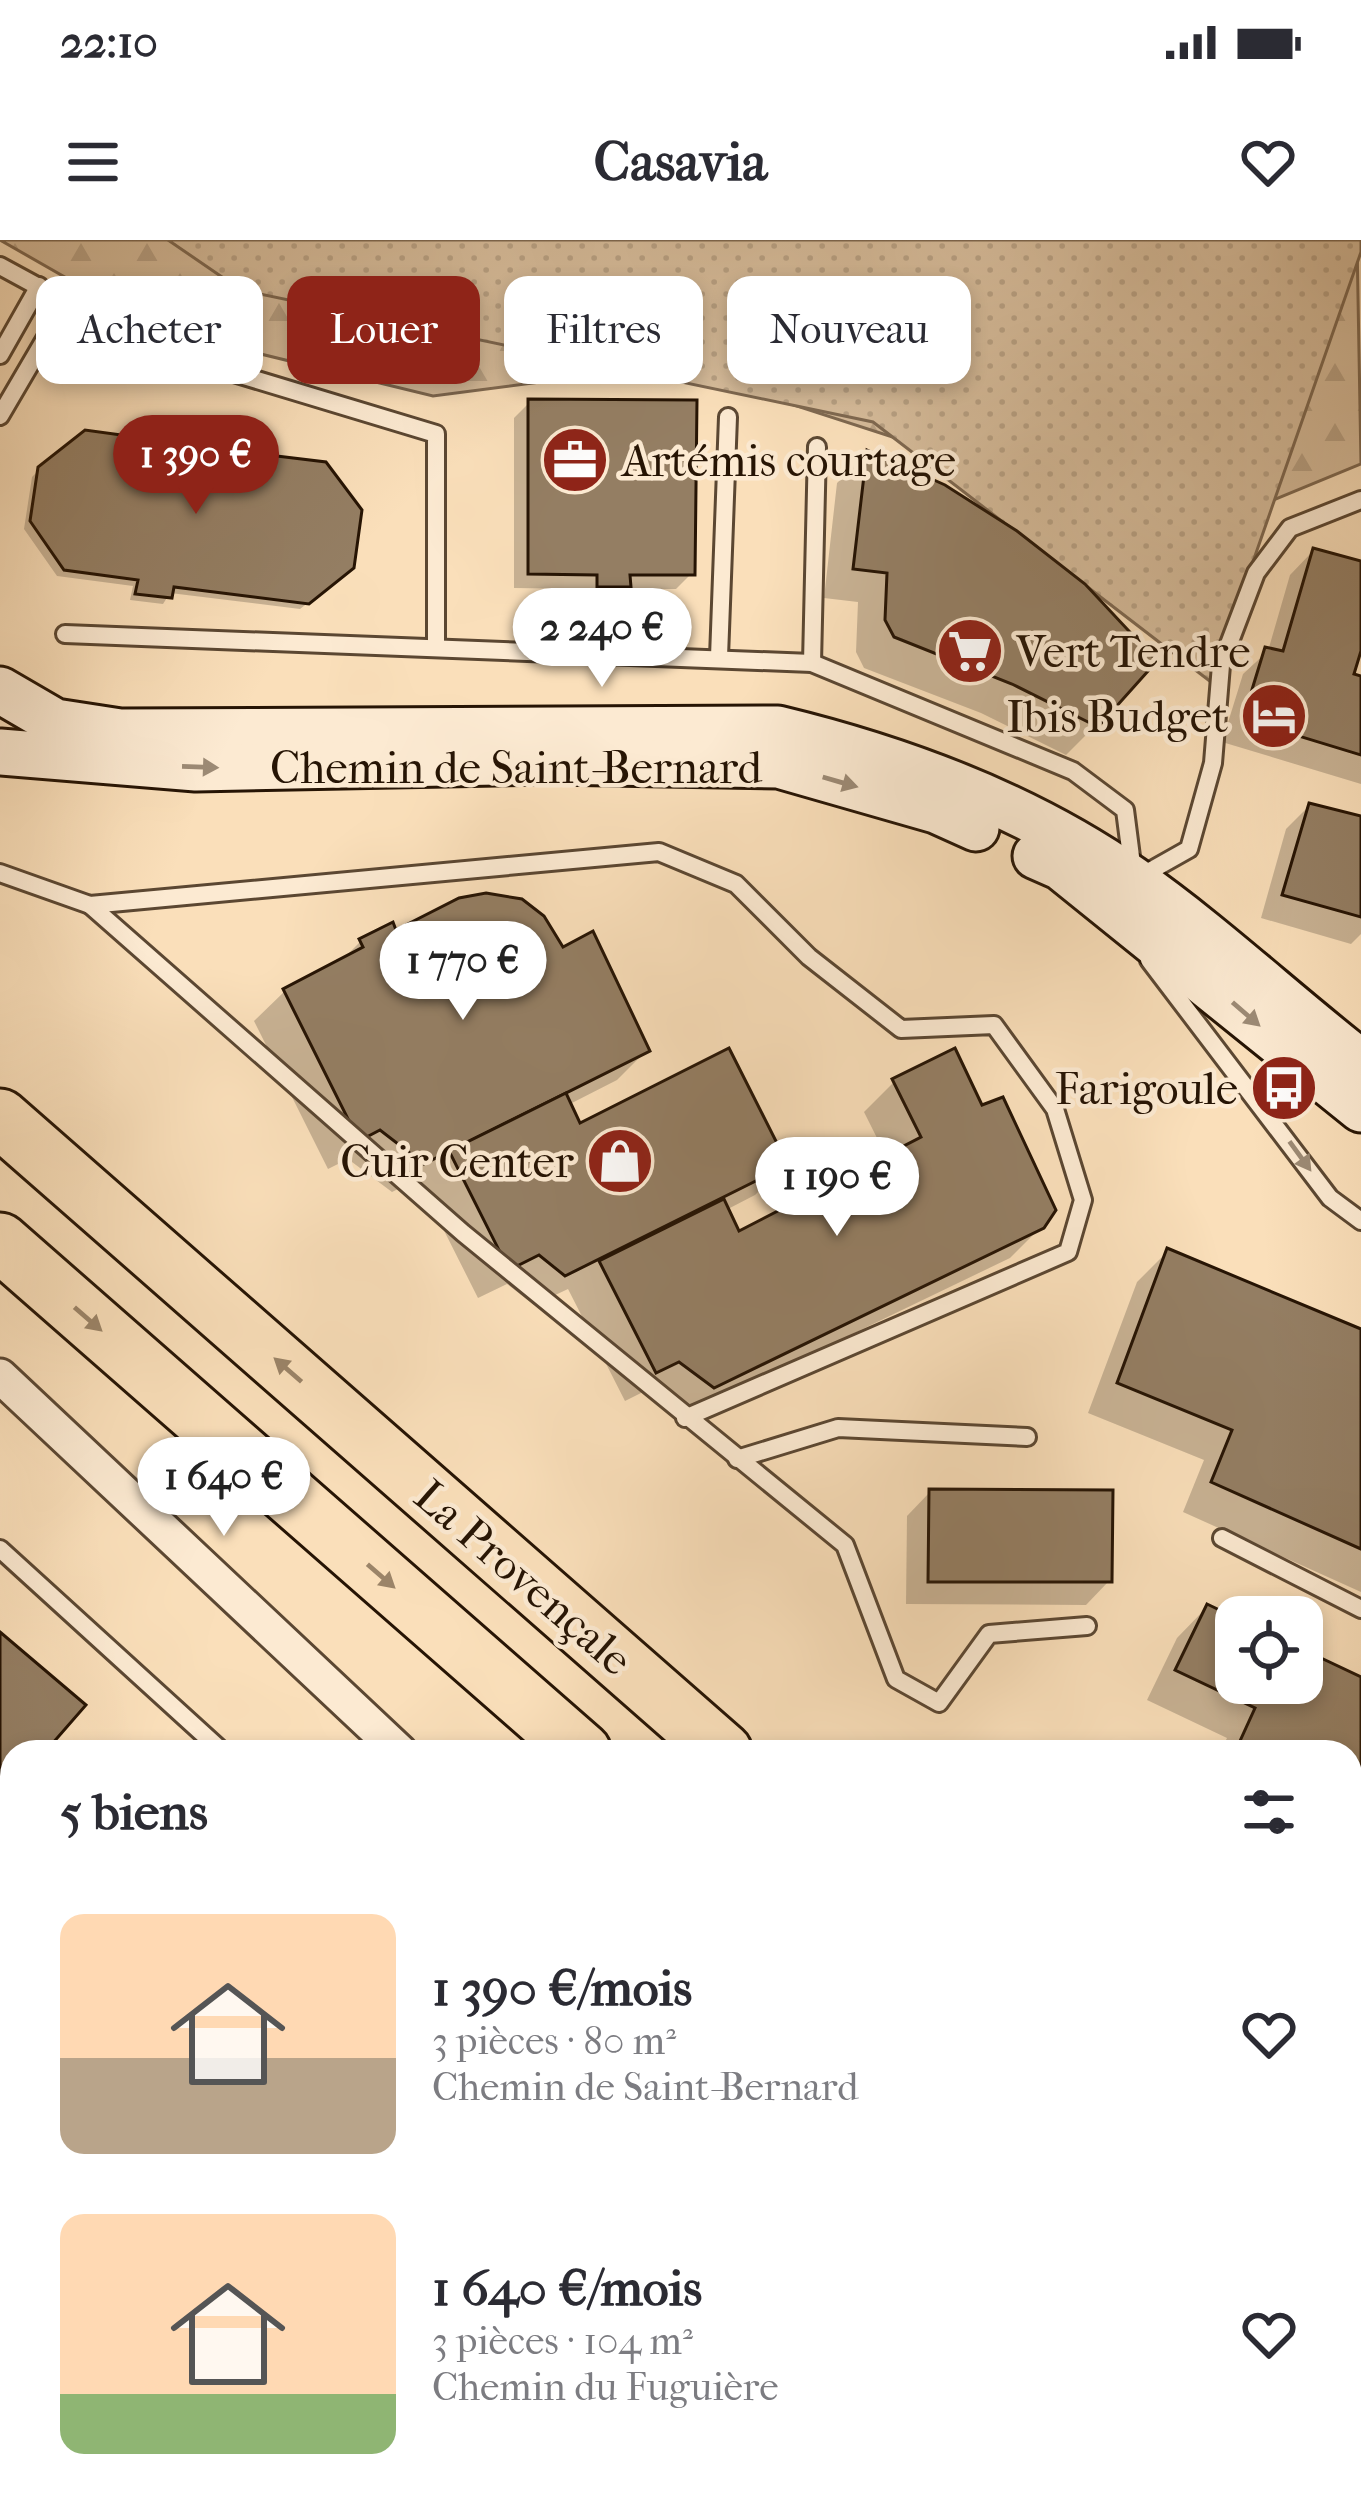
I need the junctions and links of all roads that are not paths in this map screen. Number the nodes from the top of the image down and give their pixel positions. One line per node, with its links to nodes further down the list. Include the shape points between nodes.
1 (0, 266): 2 (lane)
2 (36, 284)
3 (36, 291): 5 (lane)
4 (36, 354): 7 (lane)
5 (0, 355)
6 (263, 382): 12 (lane, via 436,434)
7 (0, 416)
8 (728, 417): 13 (lane)
9 (817, 447): 14 (lane)
10 (1361, 500): 18 (lane, via 1290,528 1270,547 1221,664 1213,763 1189,849)
11 (65, 634): 12 (lane)
12 (436, 648): 13 (lane)
13 (718, 658): 14 (lane)
14 (812, 663): 18 (lane, via 1072,771 1125,811)
15 (0, 690): 18 (main road, Chemin de Saint-Bernard, via 55,722 120,732 778,729 880,754 1060,833)
16 (0, 752): 18 (main road, Chemin de Saint-Bernard, one-way to 18, via 196,768 779,765 936,810)
17 (0, 873): 19 (lane)
18 (1117, 889): 20 (main road, Chemin de Saint-Bernard); 21 (main road, Chemin de Saint-Bernard, one-way to 21); 23 (lane, one-way to 23, via 1330,1198)
19 (91, 905): 26 (lane); 26 (lane, via 659,852 736,884 809,957 902,1029 994,1025 1055,1109 1083,1200 1068,1252)
20 (1361, 1063)
21 (1361, 1109)
22 (0, 1118): 36 (highway, La Provençale, one-way to 22)
23 (1361, 1221)
24 (0, 1242): 35 (highway, La Provençale, one-way to 35)
25 (0, 1376): 34 (street)
26 (685, 1418): 28 (lane)
27 (1027, 1437): 28 (lane, via 838,1428)
28 (737, 1459): 32 (lane, via 845,1544 896,1678 939,1702 989,1634)
29 (1222, 1538): 31 (lane)
30 (0, 1549): 33 (lane)
31 (1361, 1609)
32 (1087, 1626)
33 (210, 1740)
34 (387, 1740)
35 (568, 1740)
36 (709, 1740)

